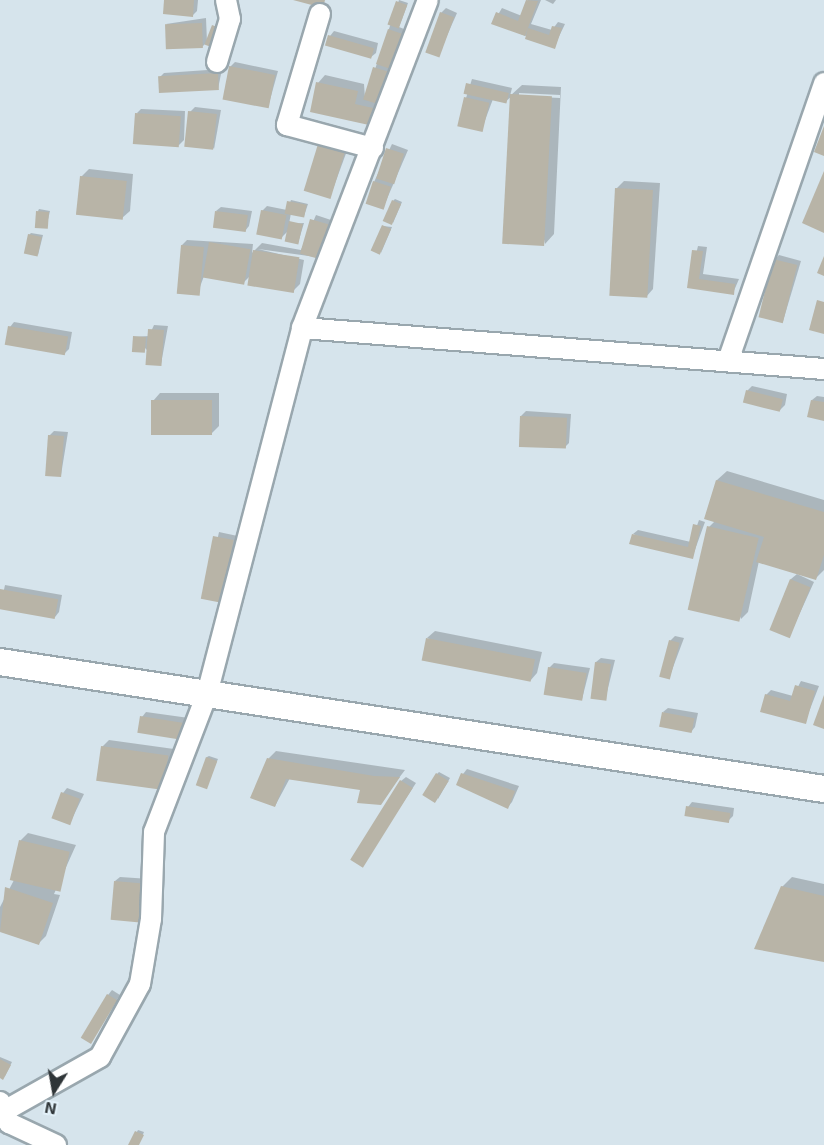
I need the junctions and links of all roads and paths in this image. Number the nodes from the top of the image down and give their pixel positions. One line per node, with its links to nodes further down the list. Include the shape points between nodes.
1 (226, 0): 4 (street, via 230,18)
2 (428, 0): 6 (street)
3 (320, 14): 6 (street, via 287,125)
4 (217, 63)
5 (824, 83): 8 (street)
6 (373, 148): 7 (street)
7 (302, 328): 8 (street); 11 (street)
8 (729, 358): 9 (street)
9 (824, 369)
10 (0, 662): 11 (main road)
11 (207, 694): 12 (main road); 13 (street, via 154,832 151,919 140,984 100,1057)
12 (824, 789)
13 (3, 1106): 14 (street, via 9,1124)
14 (56, 1145)

